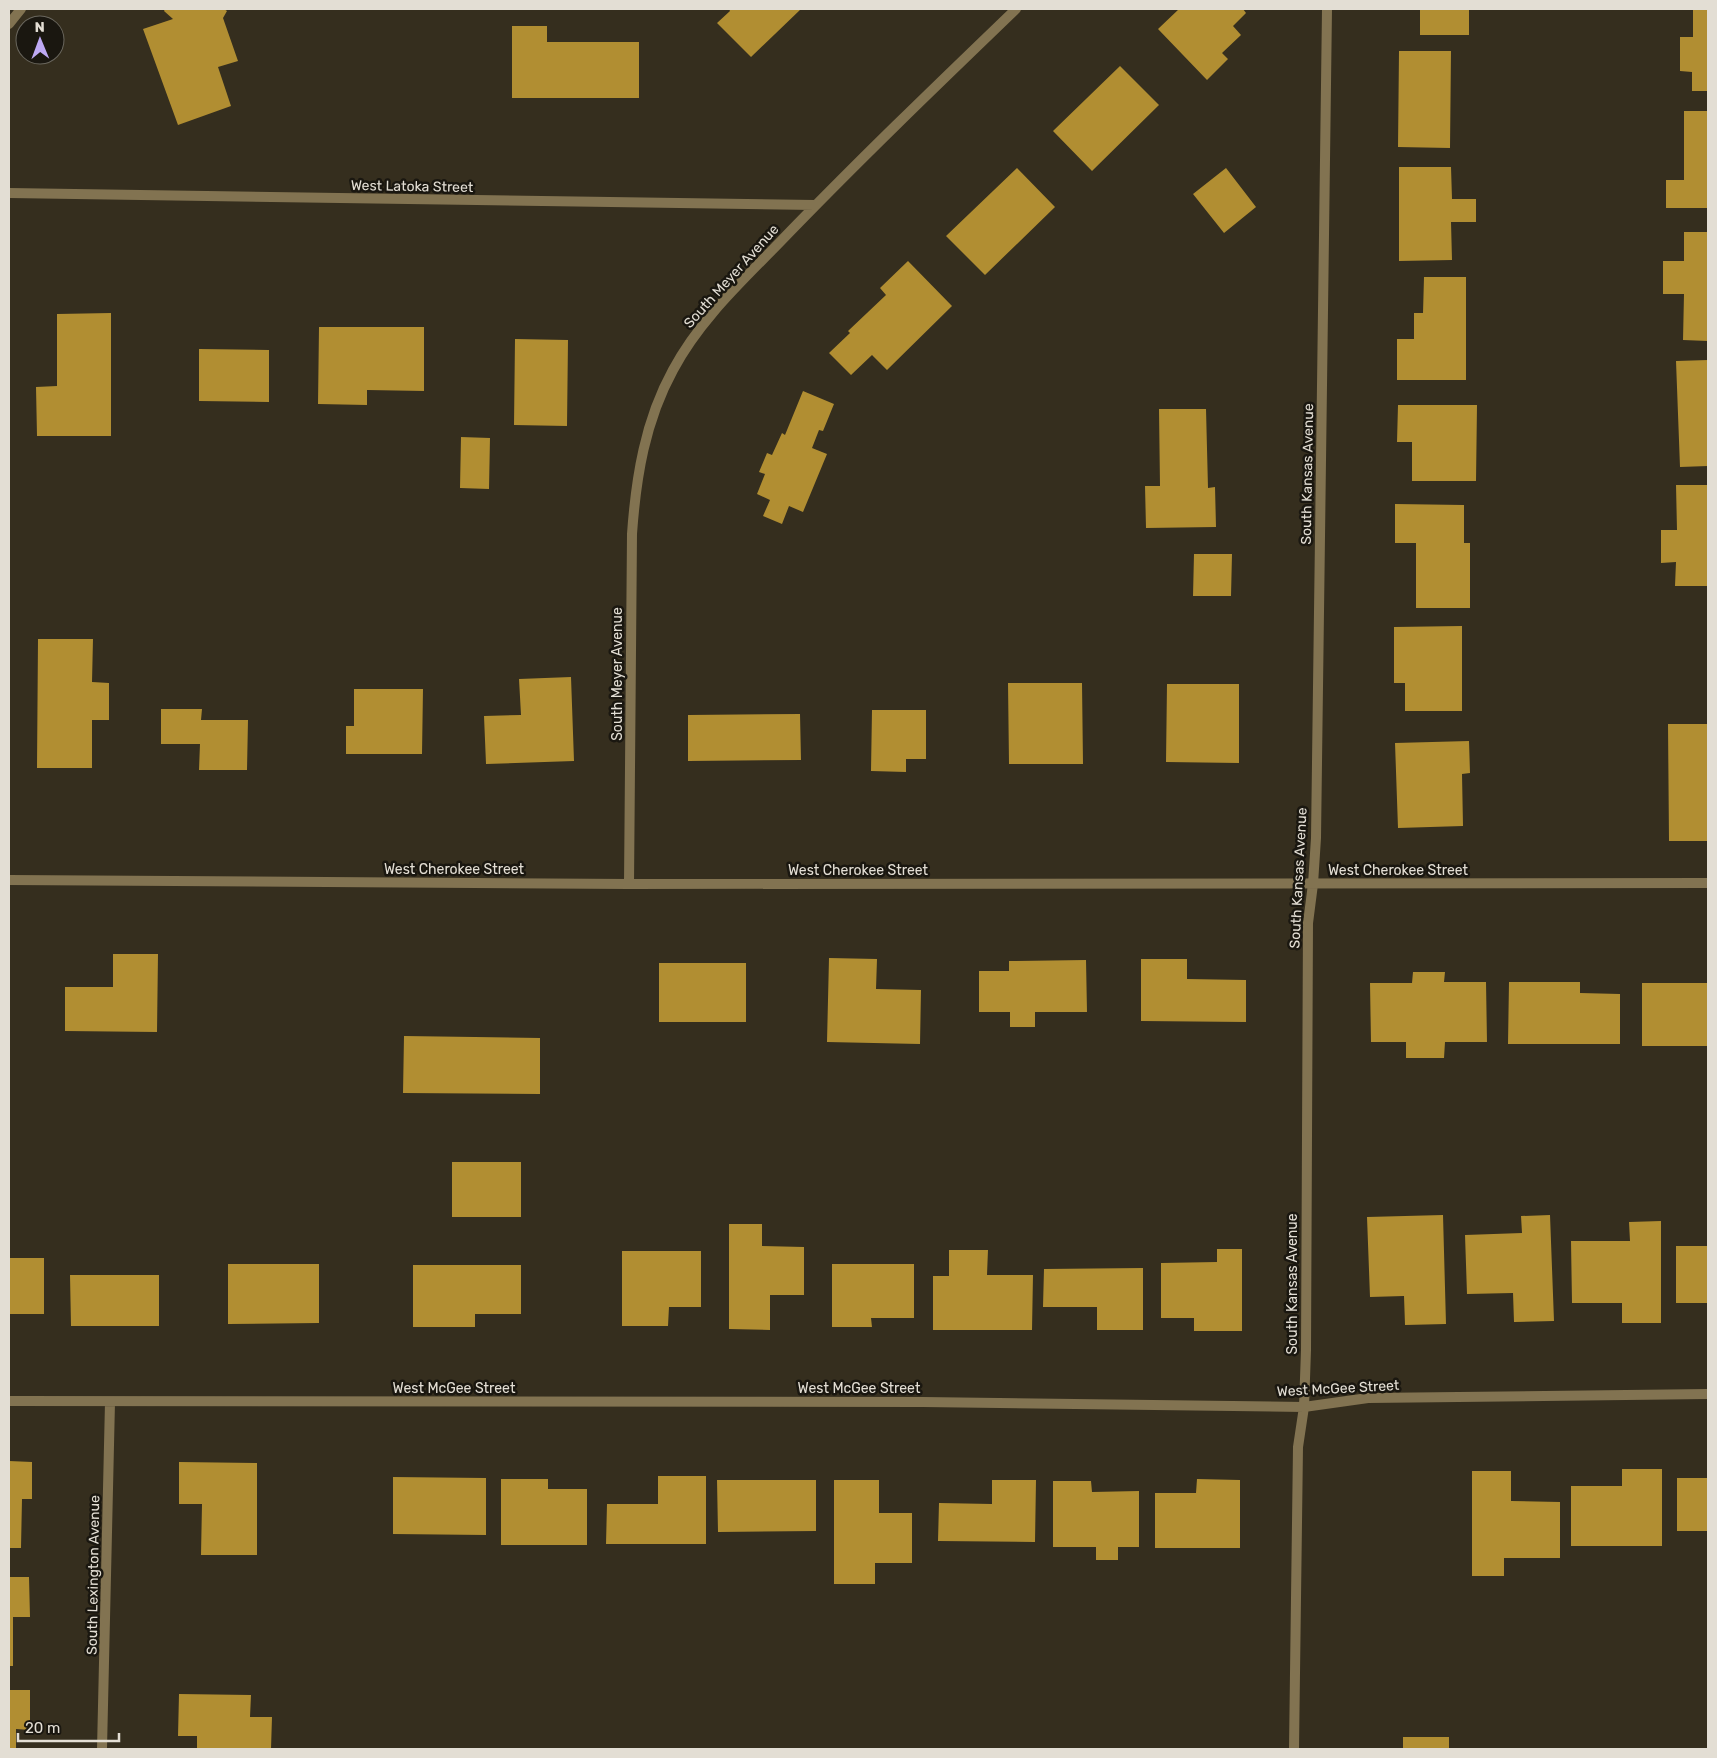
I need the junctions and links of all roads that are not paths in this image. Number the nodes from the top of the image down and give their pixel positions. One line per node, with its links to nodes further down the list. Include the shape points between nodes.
1 (21, 9): 4 (street)
2 (1016, 9): 6 (street, South Meyer Avenue)
3 (1327, 9): 10 (street, South Kansas Avenue)
4 (9, 24)
5 (9, 194): 6 (street, West Latoka Street)
6 (815, 206): 9 (street, South Meyer Avenue, via 703,323 672,370 647,432 639,465 632,534)
7 (9, 880): 9 (street, West Cherokee Street)
8 (1708, 883): 10 (street, West Cherokee Street)
9 (629, 884): 10 (street, West Cherokee Street)
10 (1313, 884): 14 (street, South Kansas Avenue, via 1308,923)
11 (1708, 1394): 14 (street, West McGee Street, via 1368,1398)
12 (9, 1401): 13 (street, West McGee Street)
13 (110, 1402): 14 (street, West McGee Street, via 923,1402); 15 (street, South Lexington Avenue)
14 (1304, 1407): 16 (street, South Kansas Avenue, via 1298,1447)
15 (102, 1749)
16 (1294, 1749)

